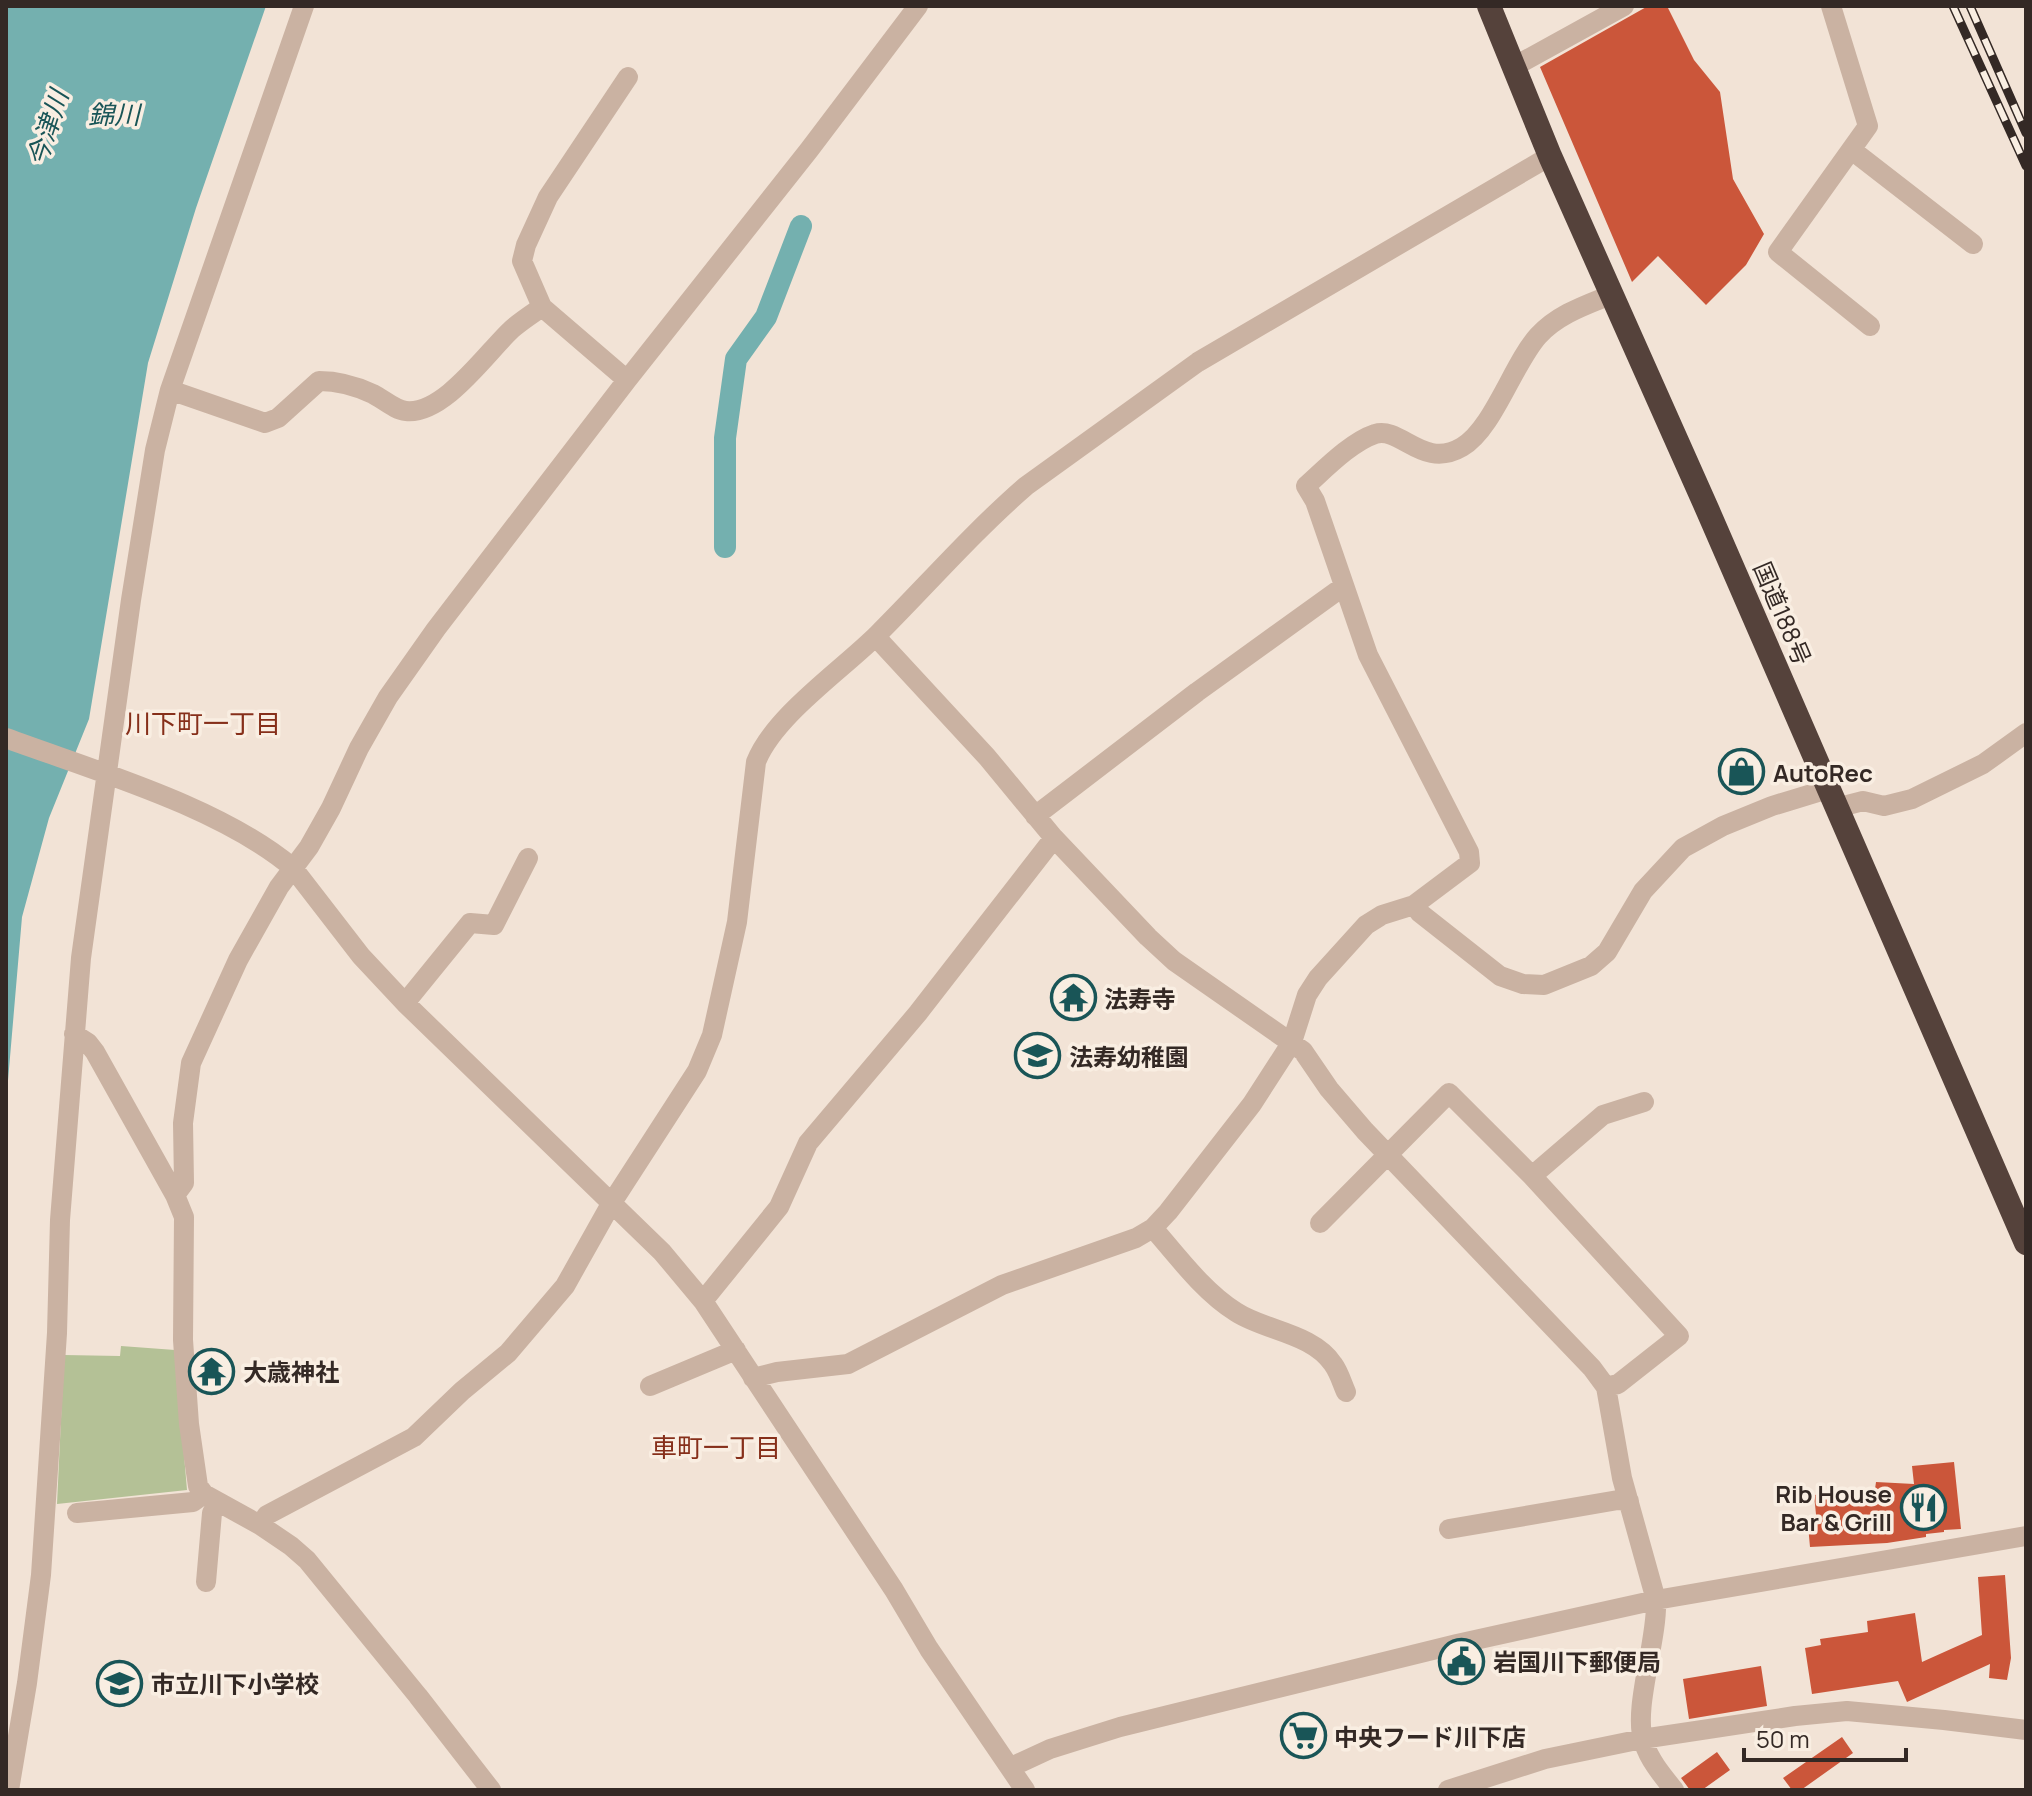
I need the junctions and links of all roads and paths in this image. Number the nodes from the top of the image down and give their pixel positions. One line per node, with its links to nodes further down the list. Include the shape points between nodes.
1 (304, 6): 15 (street)
2 (918, 6): 14 (street)
3 (1489, 6): 6 (highway, 国道188号)
4 (1624, 6): 6 (street)
5 (1831, 6): 8 (street, via 1868,126)
6 (1515, 66): 9 (highway, 国道188号)
7 (628, 77): 12 (street, via 548,197 526,245 522,261)
8 (1853, 151): 10 (street); 13 (street, via 1778,252)
9 (1550, 156): 11 (highway, 国道188号); 17 (street, via 1198,362 1001,507)
10 (1973, 244)
11 (1613, 294): 16 (street, via 1564,314 1538,336 1480,430 1461,448 1428,454 1377,434 1306,486); 21 (highway, 国道188号)
12 (542, 307): 14 (street); 15 (street, via 513,328 456,387 419,410 404,411 373,394 319,381 278,418 265,423)
13 (1870, 326)
14 (627, 380): 25 (street, via 388,697 331,808)
15 (170, 390): 20 (street)
16 (1344, 586): 22 (street); 26 (street, via 1368,655 1469,852 1470,863)
17 (876, 637): 22 (street); 34 (street, via 762,747 737,922 712,1035 697,1071)
18 (2026, 733): 21 (street, via 1983,764 1912,799 1884,806)
19 (6, 738): 20 (street)
20 (99, 772): 25 (street, via 238,832); 28 (street)
21 (1832, 798): 26 (street, via 1772,806 1683,848 1643,891 1607,952 1591,966 1544,985 1500,976); 37 (highway, 国道188号)
22 (1035, 816): 23 (street)
23 (1054, 838): 29 (street, via 1174,961); 38 (street, via 918,1013 808,1143 779,1207)
24 (528, 858): 27 (street, via 494,925 470,923)
25 (293, 868): 27 (street); 33 (street, via 238,960 191,1063 183,1123 184,1183)
26 (1414, 905): 29 (street, via 1366,925 1318,978)
27 (405, 1003): 34 (street)
28 (74, 1034): 33 (street, via 95,1052); 55 (street, via 41,1575)
29 (1292, 1042): 31 (street); 36 (street, via 1214,1155)
30 (1644, 1102): 32 (street, via 1603,1115)
31 (1389, 1156): 32 (street, via 1449,1093); 35 (street); 42 (street)
32 (1532, 1176): 42 (street, via 1679,1336 1618,1384)
33 (175, 1195): 44 (street, via 184,1217 189,1424 198,1486)
34 (611, 1204): 38 (street); 47 (street, via 565,1286 508,1353 414,1437 267,1515)
35 (1320, 1223)
36 (1153, 1228): 40 (street, via 1002,1285 856,1361); 43 (street, via 1232,1310 1318,1349 1333,1363)
37 (2026, 1243)
38 (703, 1301): 39 (street)
39 (736, 1350): 40 (street); 41 (street)
40 (753, 1378): 54 (street)
41 (650, 1386)
42 (1606, 1387): 45 (street)
43 (1346, 1392)
44 (211, 1498): 46 (street); 47 (street); 50 (street)
45 (1629, 1501): 48 (street); 51 (street)
46 (77, 1513)
47 (260, 1525): 56 (street, via 307,1560)
48 (1449, 1529)
49 (2026, 1536): 51 (street)
50 (206, 1582)
51 (1656, 1600): 53 (street, via 1640,1716); 54 (street, via 1120,1727)
52 (2026, 1730): 53 (street, via 1847,1711)
53 (1642, 1739): 58 (street, via 1545,1759); 59 (street)
54 (1011, 1767): 57 (street)
55 (9, 1790)
56 (491, 1790)
57 (1025, 1790)
58 (1448, 1790)
59 (1674, 1790)

